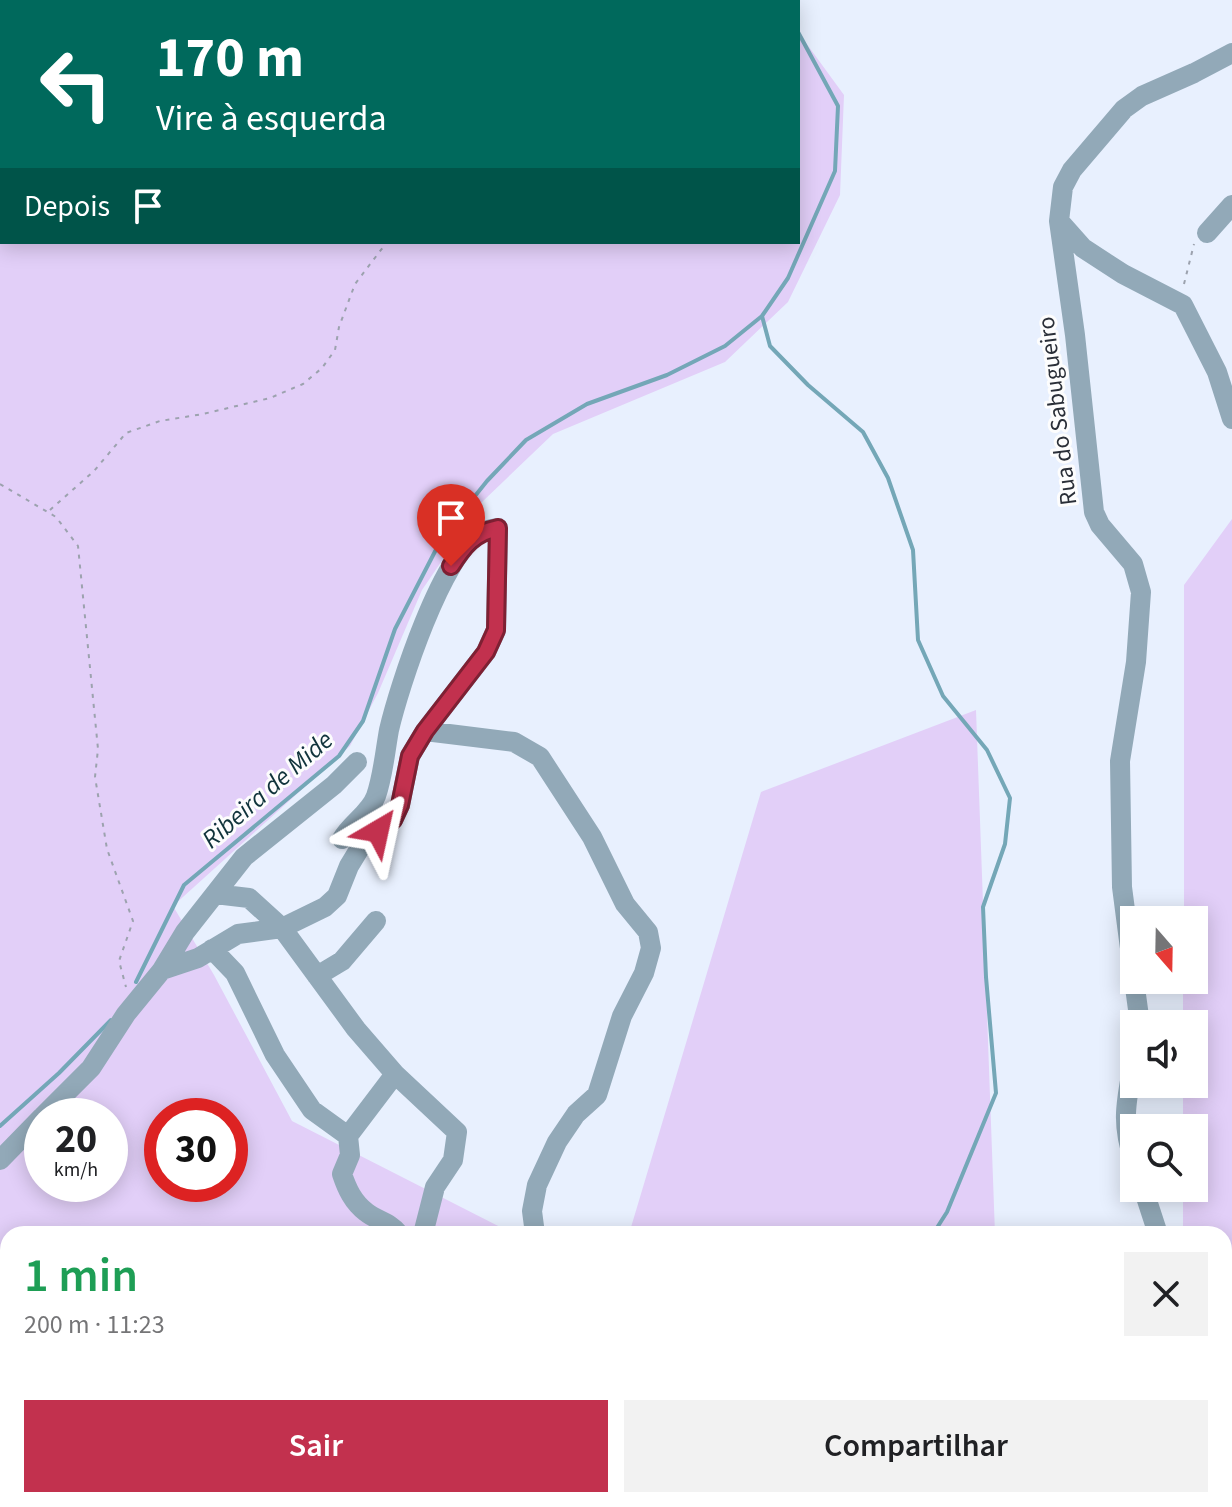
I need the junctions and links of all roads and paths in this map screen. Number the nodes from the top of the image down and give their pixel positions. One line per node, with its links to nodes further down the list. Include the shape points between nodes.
1 (1232, 53): 3 (street, Rua do Sabugueiro, via 1124,109 1072,170 1063,187)
2 (1232, 205): 4 (street)
3 (1059, 221): 6 (street, via 1083,248); 14 (street, Rua do Sabugueiro, via 1094,512 1133,564 1141,592 1120,761)
4 (1207, 233): 6 (path, via 1194,244)
5 (385, 244): 9 (path, via 355,284 335,350 303,384 270,398 126,433)
6 (1183, 305): 7 (street, via 1217,372)
7 (1232, 419)
8 (0, 484): 9 (path)
9 (49, 511): 20 (path, via 78,546 98,749 95,777 107,849 133,921 119,961 124,985)
10 (425, 731): 12 (street, via 486,652 496,630 498,528 481,532 463,548 428,611 390,726 376,797); 16 (street, via 410,756 393,820 363,843 337,896); 29 (street, via 514,742 540,757 592,837 625,904 648,932 651,948 644,973 622,1016 597,1095 557,1142 537,1185)
11 (357, 762): 13 (street, via 244,857)
12 (342, 839)
13 (215, 894): 16 (street, via 249,898); 18 (street)
14 (1124, 906)
15 (376, 921): 19 (street, via 342,961)
16 (282, 928): 17 (street, via 238,934); 19 (street)
17 (212, 949): 18 (street); 24 (street, via 235,973 275,1055 312,1110)
18 (162, 970): 20 (street)
19 (317, 976): 21 (street)
20 (140, 998): 22 (street, via 91,1068)
21 (395, 1074): 24 (street); 28 (street, via 457,1132 453,1160 435,1187)
22 (60, 1098)
23 (24, 1135): 25 (street)
24 (348, 1136): 27 (street, via 350,1155 342,1174 349,1193 367,1213)
25 (0, 1160)
26 (1148, 1202): 30 (street)
27 (392, 1226)
28 (425, 1226)
29 (534, 1226)
30 (1155, 1226)

